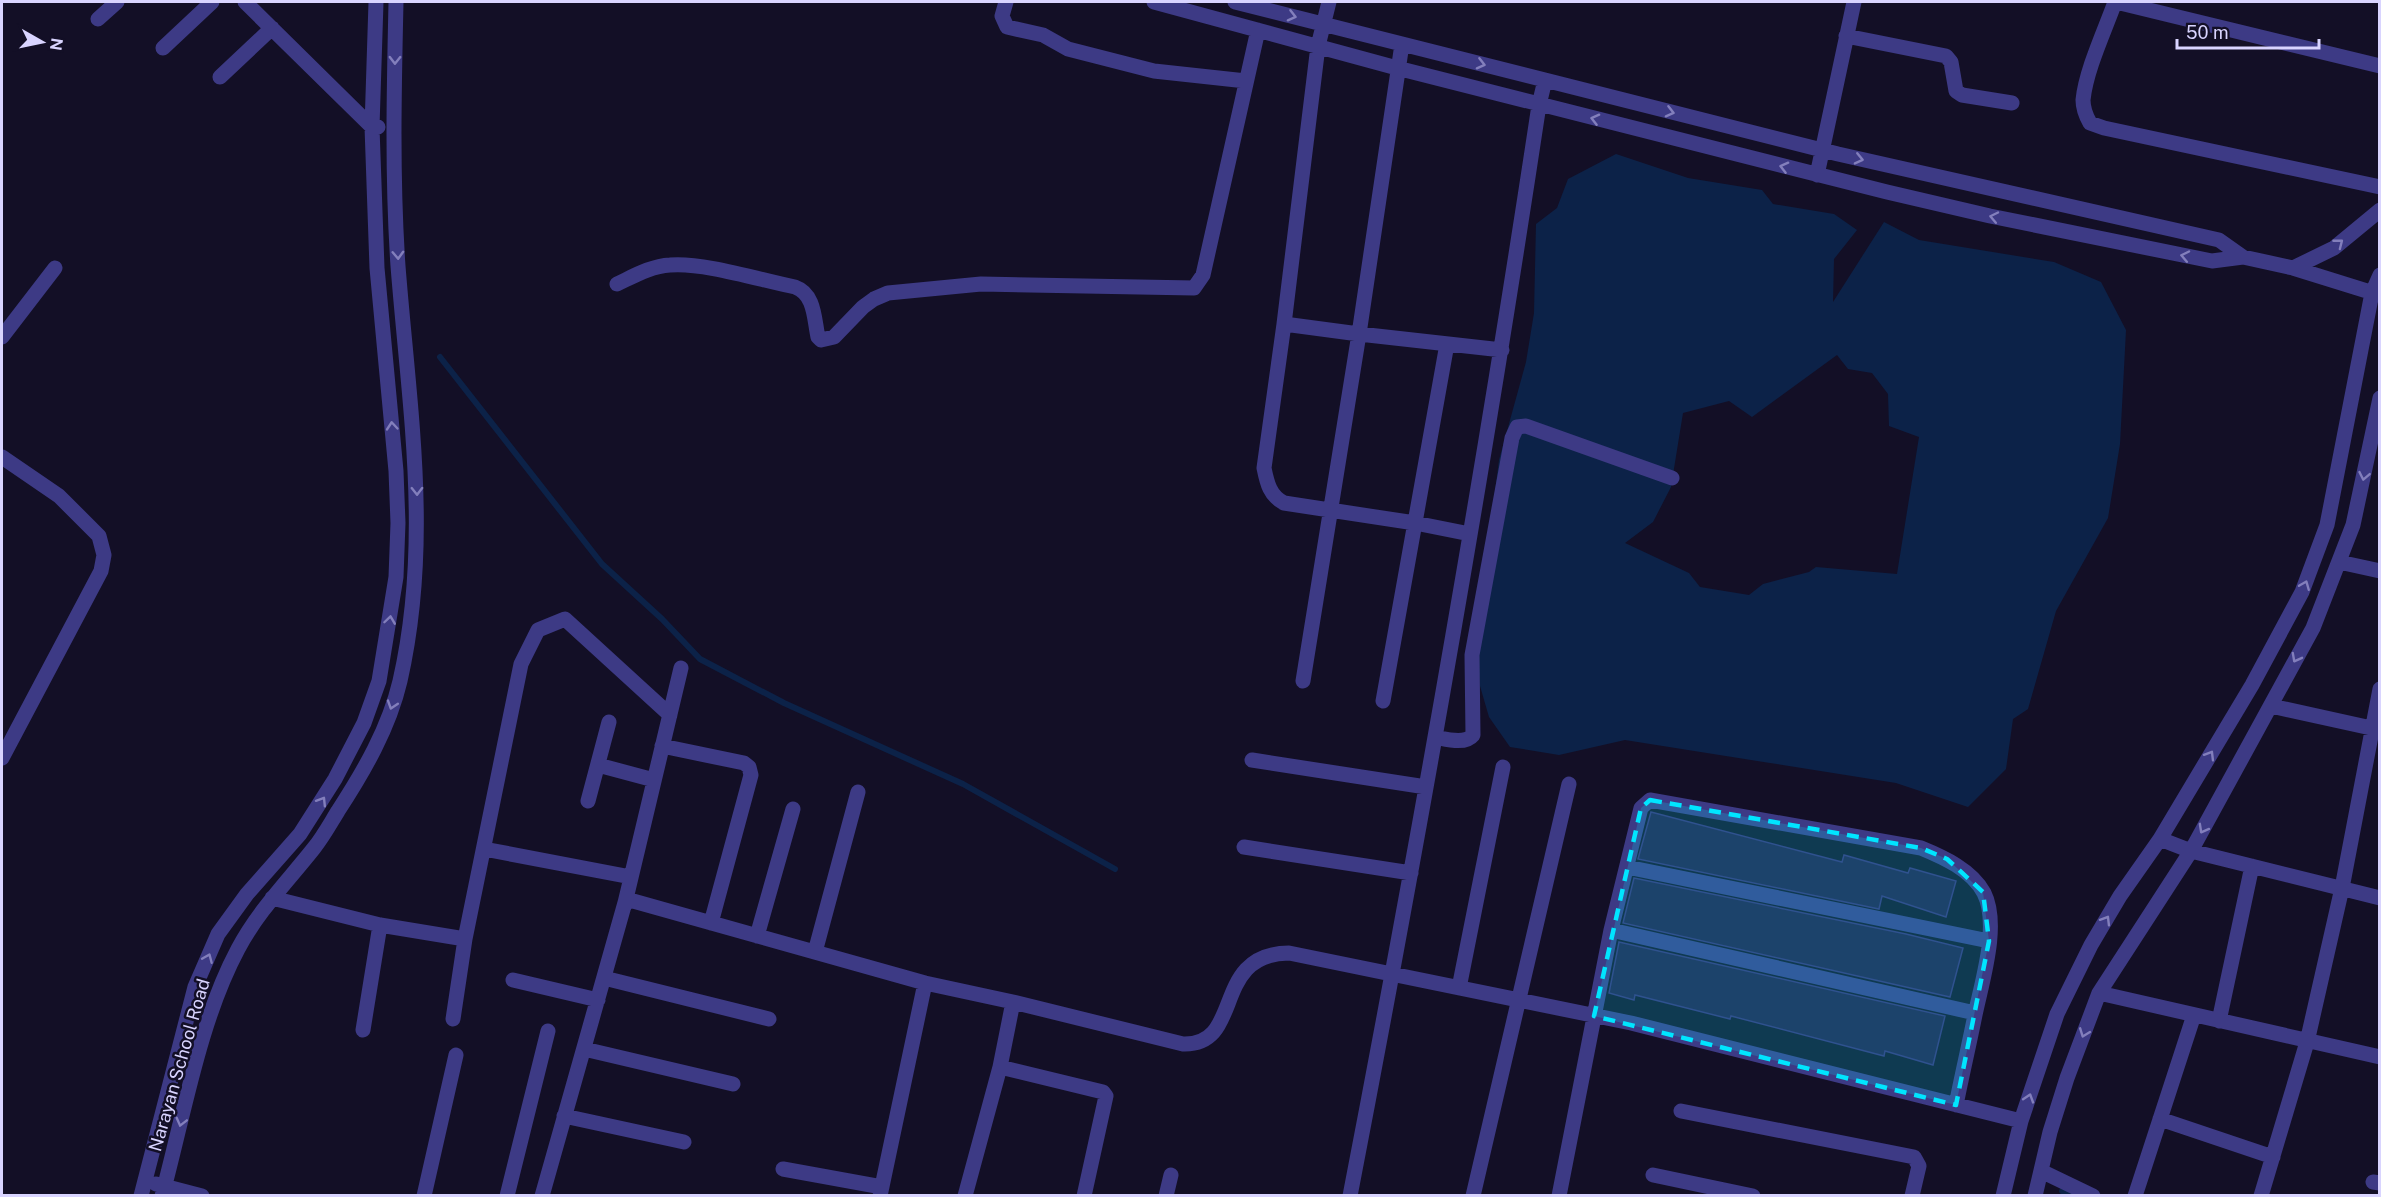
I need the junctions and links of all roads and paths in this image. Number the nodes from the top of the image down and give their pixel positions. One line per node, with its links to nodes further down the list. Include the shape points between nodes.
1 (117, 2): 12 (street)
2 (212, 2): 19 (street)
3 (245, 2): 14 (street)
4 (375, 2): 27 (street)
5 (396, 2): 28 (street, Narayan School Road, one-way to 28)
6 (1006, 2): 24 (street, via 1002,16 1007,27 1043,35 1068,49 1154,71)
7 (1154, 2): 15 (street)
8 (1235, 2): 13 (street, one-way to 13)
9 (1329, 2): 13 (street)
10 (1854, 2): 16 (street)
11 (2116, 2): 20 (street); 31 (street, via 2083,100 2090,123)
12 (98, 19)
13 (1324, 24): 17 (street); 18 (street)
14 (272, 28): 22 (street); 27 (street)
15 (1258, 30): 18 (street); 24 (street)
16 (1846, 36): 25 (street, via 1946,56 1951,62 1956,91); 29 (street)
17 (1402, 44): 21 (street); 23 (street, one-way to 23)
18 (1318, 46): 21 (street); 39 (street)
19 (163, 48)
20 (2379, 66)
21 (1397, 68): 26 (street); 40 (street)
22 (220, 77)
23 (1545, 80): 26 (street); 29 (street, one-way to 29)
24 (1246, 81): 37 (street, via 1203,275 1194,288 981,284 888,293 874,299 834,337 821,340 809,296 795,287 690,265 659,267)
25 (2012, 104)
26 (1539, 105): 30 (street, one-way to 26); 43 (street)
27 (372, 127): 28 (street); 87 (street, one-way to 27, via 300,834 335,779 364,723 381,670 396,577 398,523 377,268)
28 (393, 127): 81 (street, Narayan School Road, one-way to 81, via 398,264 416,467 415,578 408,632 399,682 384,730 316,846)
29 (1821, 150): 30 (street); 33 (street, one-way to 33, via 2219,240)
30 (1817, 175): 33 (street, one-way to 30, via 2212,261 1990,216)
31 (2379, 187)
32 (2379, 210): 35 (street, one-way to 32, via 2334,248)
33 (2243, 257): 35 (street)
34 (55, 267): 41 (street)
35 (2293, 268): 38 (street)
36 (2379, 275): 38 (street)
37 (617, 284)
38 (2376, 294): 72 (street, one-way to 38, via 2284,628 2312,566 2327,525)
39 (1284, 324): 40 (street); 47 (street, via 1265,452 1266,479 1270,491 1284,503)
40 (1359, 334): 42 (street); 47 (street)
41 (2, 337)
42 (1447, 344): 43 (street); 48 (street)
43 (1502, 350): 49 (street)
44 (2379, 398): 50 (street, one-way to 50, via 2360,500)
45 (2, 457): 62 (street, via 59,496 99,536 104,555 101,571)
46 (1672, 478): 60 (street, via 1526,426 1517,427 1472,655 1473,735 1465,741)
47 (1332, 511): 48 (street); 53 (street)
48 (1415, 523): 49 (street); 55 (street)
49 (1470, 534): 60 (street)
50 (2339, 562): 51 (street); 56 (street, one-way to 56, via 2313,627)
51 (2379, 571)
52 (681, 668): 57 (street)
53 (1304, 681)
54 (2379, 689): 59 (street)
55 (1383, 701)
56 (2271, 706): 59 (street); 75 (street, one-way to 75)
57 (670, 715): 61 (street); 74 (street, via 565,619 538,630 521,664)
58 (609, 722): 64 (street)
59 (2375, 729): 80 (street)
60 (1435, 737): 68 (street)
61 (662, 746): 66 (street); 84 (street, via 749,767 751,775)
62 (2, 758)
63 (1252, 760): 68 (street)
64 (598, 765): 66 (street); 70 (street)
65 (1503, 767): 97 (street)
66 (654, 780): 79 (street)
67 (1569, 784): 100 (street)
68 (1426, 787): 78 (street)
69 (858, 792): 92 (street)
70 (588, 801)
71 (793, 809): 88 (street)
72 (2160, 839): 75 (street); 120 (street, one-way to 72, via 2057,1014 2097,935)
73 (1244, 847): 78 (street)
74 (484, 849): 79 (street); 89 (street)
75 (2191, 851): 76 (street); 98 (street)
76 (2252, 866): 80 (street); 107 (street)
77 (1627, 867): 86 (street); 90 (street); 90 (street, via 1641,808 1650,800 1921,848 1947,859 1983,892 1989,912)
78 (1411, 873): 93 (street)
79 (631, 877): 83 (street)
80 (2342, 888): 82 (street); 110 (street)
81 (272, 898): 85 (street); 91 (street, Narayan School Road)
82 (2379, 898)
83 (624, 910): 84 (street, via 626,899); 94 (street)
84 (711, 923): 88 (street)
85 (380, 925): 89 (street); 108 (street)
86 (1611, 930): 102 (street); 104 (street)
87 (218, 934): 91 (street); 127 (street, one-way to 87, via 195,987)
88 (758, 936): 92 (street)
89 (465, 939): 105 (street)
90 (1989, 941): 102 (street)
91 (239, 947): 128 (street, Narayan School Road, one-way to 128, via 214,1005)
92 (815, 952): 96 (street)
93 (1393, 974): 97 (street); 101 (street, via 1289,953 1259,959 1236,981 1220,1024 1194,1044); 137 (street)
94 (604, 978): 99 (street); 106 (street)
95 (513, 980): 99 (street)
96 (925, 983): 101 (street); 129 (street)
97 (1459, 988): 100 (street)
98 (2099, 993): 103 (street); 124 (street, one-way to 124, via 2067,1078)
99 (598, 1000): 111 (street)
100 (1517, 1000): 104 (street); 138 (street)
101 (1013, 1002): 114 (street)
102 (1975, 1013): 116 (street)
103 (2194, 1015): 107 (street); 119 (street)
104 (1594, 1016): 116 (street); 139 (street)
105 (453, 1019)
106 (769, 1019)
107 (2219, 1021): 110 (street)
108 (363, 1030)
109 (548, 1031): 132 (street)
110 (2307, 1042): 113 (street); 122 (street)
111 (584, 1049): 115 (street); 118 (street)
112 (456, 1055): 131 (street)
113 (2379, 1057)
114 (1000, 1067): 134 (street); 135 (street, via 1103,1092 1106,1096)
115 (733, 1084)
116 (1956, 1105): 120 (street)
117 (1681, 1112): 141 (street, via 1914,1157 1919,1166)
118 (564, 1116): 121 (street); 133 (street)
119 (2160, 1119): 122 (street); 145 (street)
120 (2021, 1121): 142 (street)
121 (684, 1142)
122 (2273, 1157): 146 (street)
123 (783, 1169): 129 (street)
124 (2041, 1171): 143 (street); 144 (street)
125 (1171, 1175): 136 (street)
126 (1653, 1175): 140 (street)
127 (142, 1188): 128 (street)
128 (164, 1191): 130 (street)
129 (881, 1191)
130 (202, 1196)
131 (423, 1196)
132 (507, 1196)
133 (542, 1196)
134 (965, 1196)
135 (1084, 1196)
136 (1166, 1196)
137 (1350, 1196)
138 (1473, 1196)
139 (1559, 1196)
140 (1753, 1196)
141 (1912, 1196)
142 (2003, 1196)
143 (2035, 1196)
144 (2093, 1196)
145 (2135, 1196)
146 (2261, 1196)

